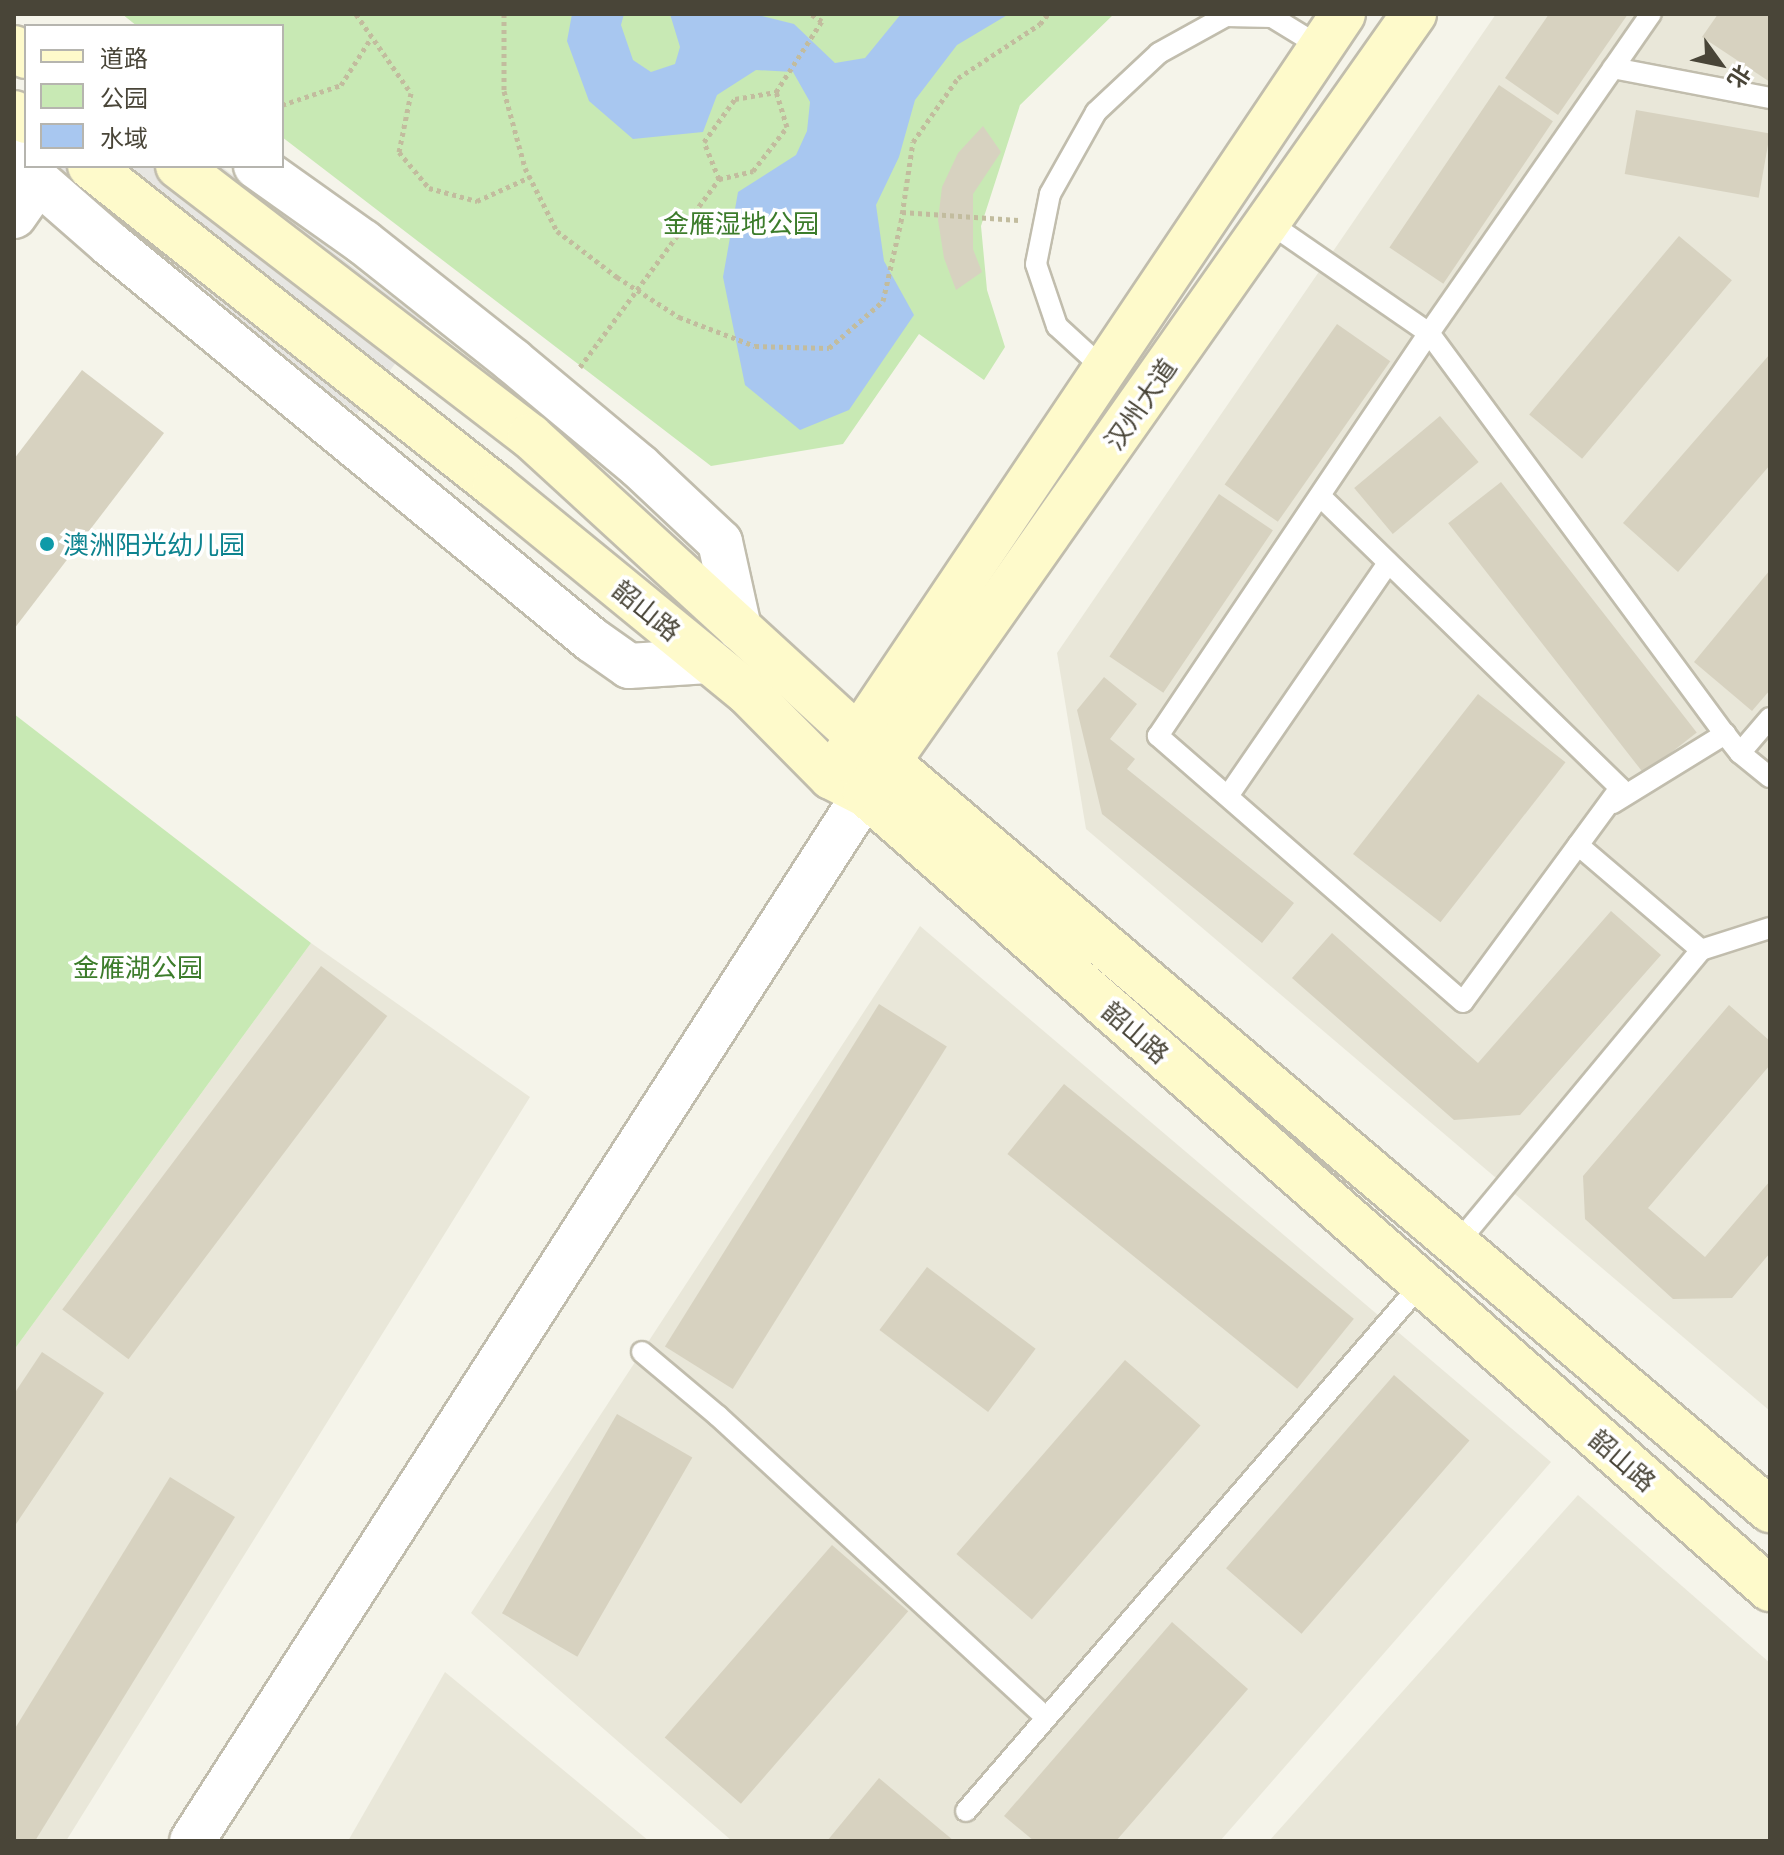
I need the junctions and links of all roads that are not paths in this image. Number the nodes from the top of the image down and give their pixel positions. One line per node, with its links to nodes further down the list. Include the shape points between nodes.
1 (1414, 14): 10 (main road, 汉州大道)
2 (1651, 14): 4 (lane)
3 (1332, 30): 12 (main road, 汉州大道); 12 (lane, via 1272,17 1226,16 1159,53 1096,112 1050,194 1036,264 1057,326)
4 (1613, 68): 5 (lane); 11 (lane)
5 (1770, 98)
6 (93, 168): 16 (main road, 韶山路)
7 (181, 168): 15 (main road, 韶山路, via 530,436)
8 (259, 168): 15 (street, via 363,242 557,398 720,542)
9 (22, 186): 16 (street, via 629,666)
10 (1268, 222): 11 (lane); 20 (main road, 汉州大道)
11 (1429, 333): 13 (lane); 18 (lane)
12 (1105, 370): 20 (main road, 汉州大道)
13 (1320, 496): 14 (lane); 22 (lane, via 1158,736)
14 (1388, 563): 22 (lane); 23 (lane, via 1620,788)
15 (739, 628): 20 (main road, 韶山路)
16 (708, 661): 20 (main road, 韶山路)
17 (1770, 718): 19 (lane)
18 (1725, 734): 19 (lane); 23 (lane)
19 (1740, 753): 21 (lane)
20 (861, 768): 27 (main road, 韶山路); 28 (main road, 韶山路); 34 (street)
21 (1770, 777)
22 (1228, 796): 24 (lane, via 1463,1002)
23 (1606, 808): 24 (lane)
24 (1578, 845): 26 (lane)
25 (1770, 928): 26 (lane)
26 (1701, 950): 27 (lane)
27 (1457, 1244): 30 (main road, 韶山路)
28 (1422, 1283): 31 (main road, 韶山路); 32 (lane)
29 (642, 1352): 32 (lane)
30 (1770, 1510)
31 (1770, 1589)
32 (1046, 1718): 33 (lane)
33 (966, 1811)
34 (192, 1841)

